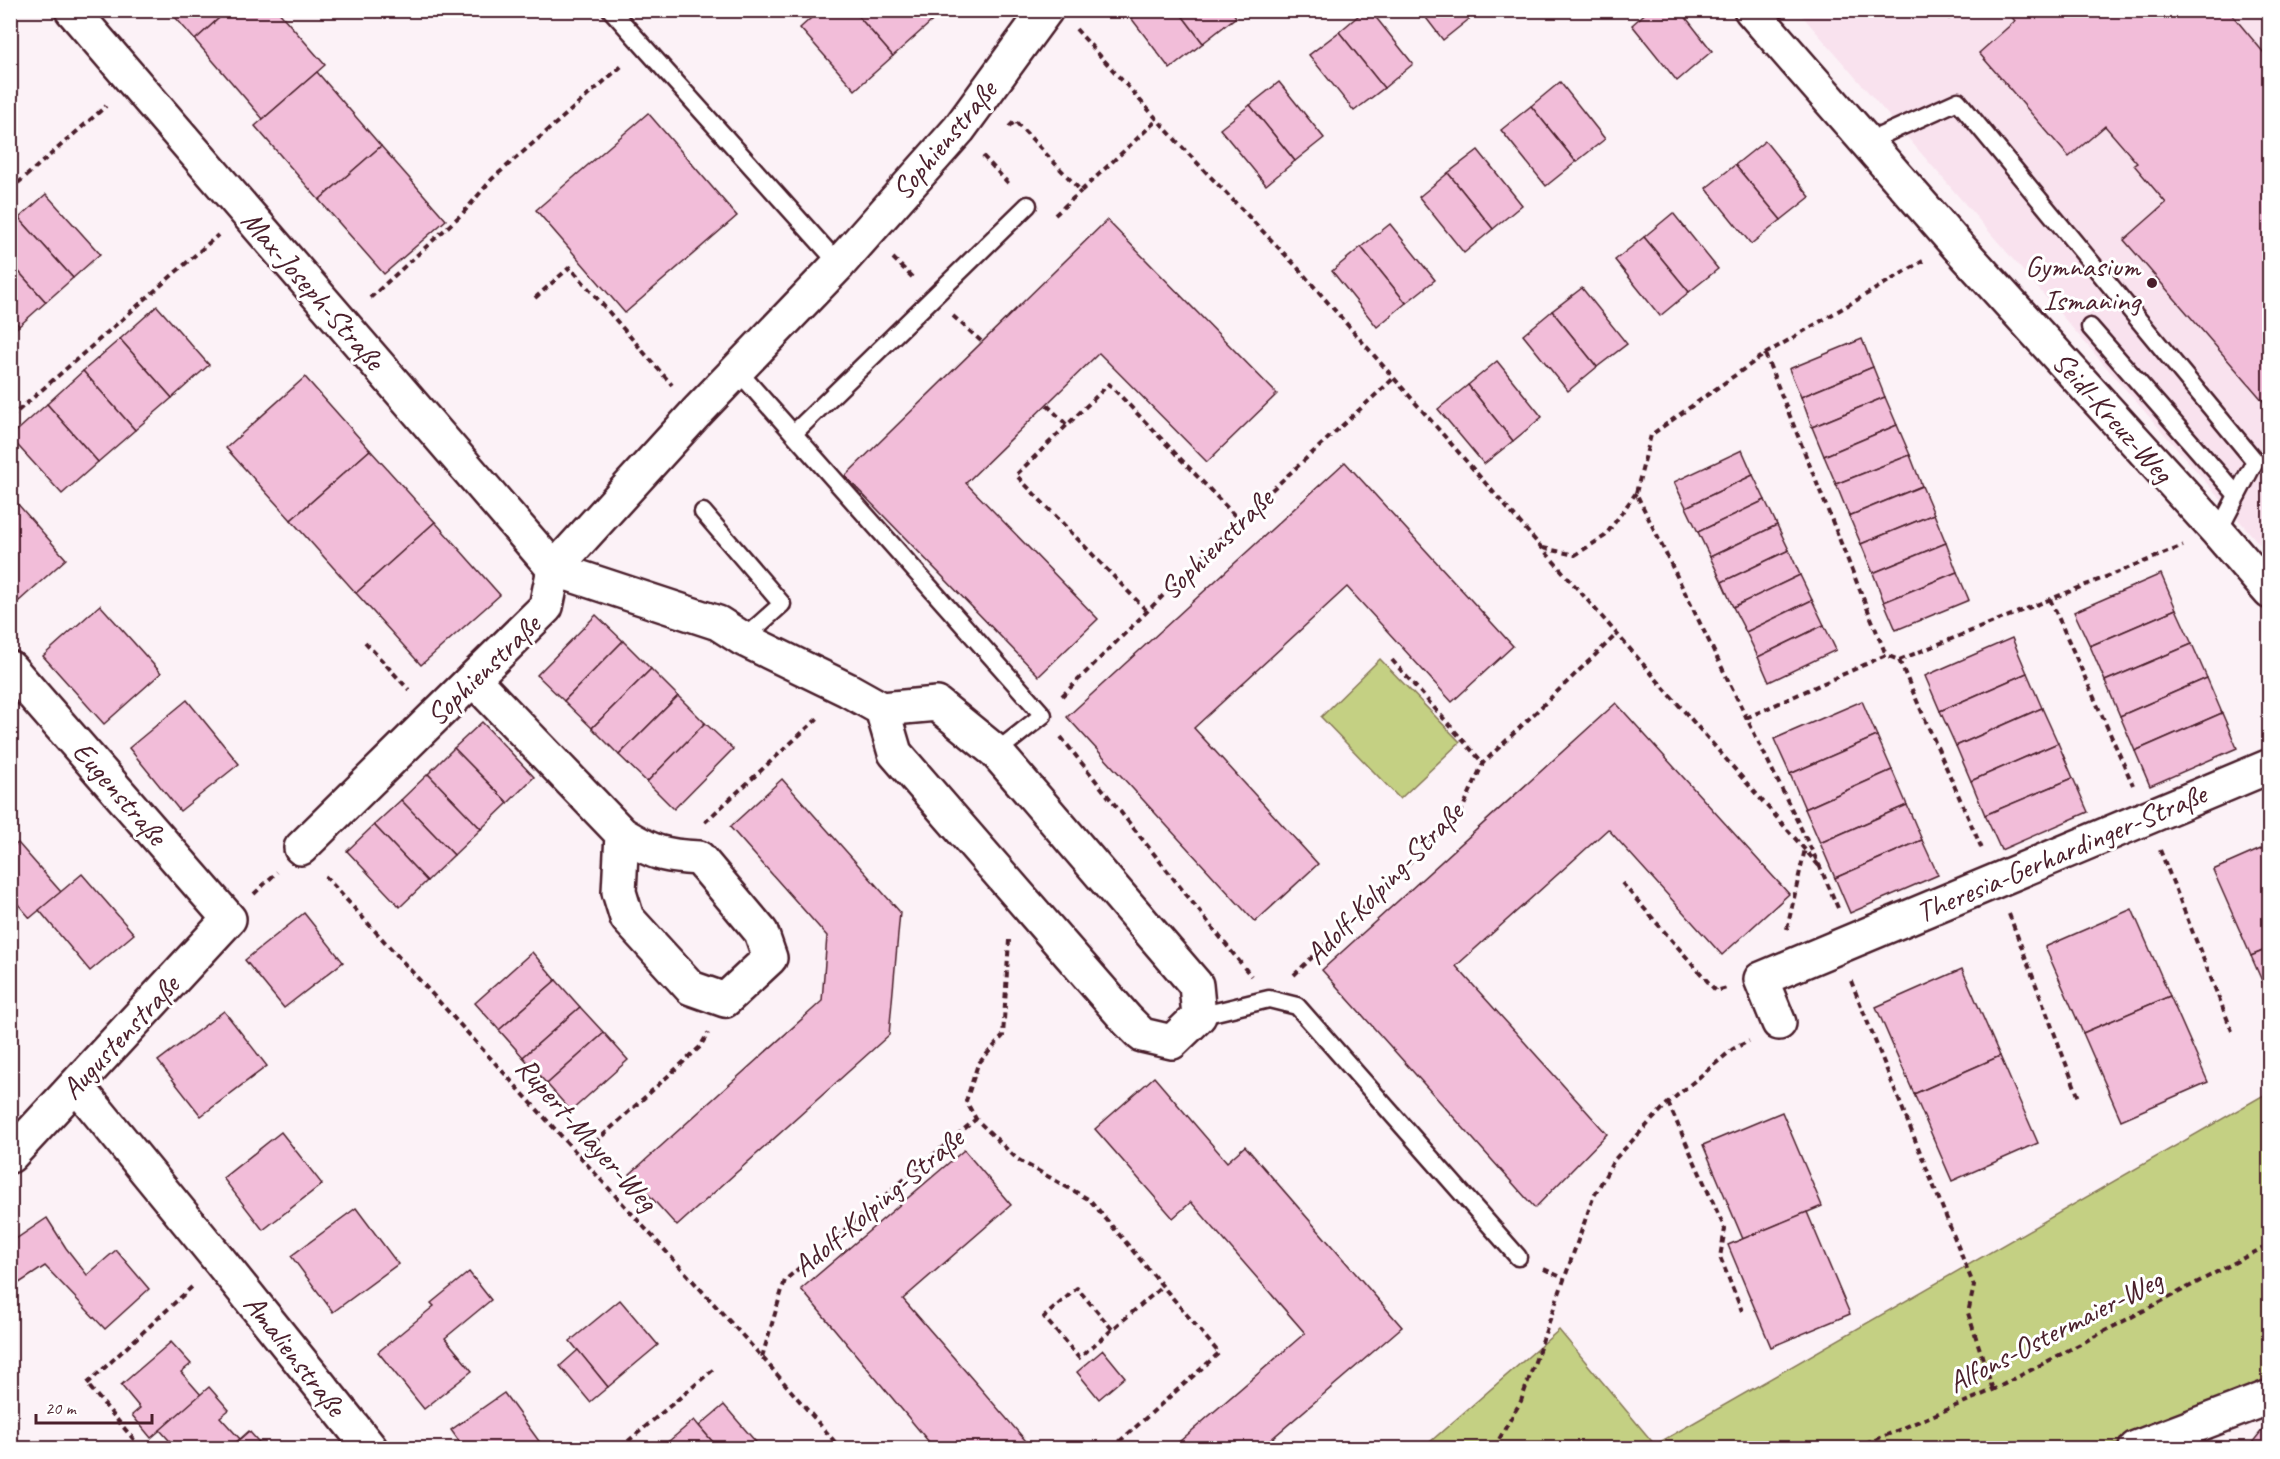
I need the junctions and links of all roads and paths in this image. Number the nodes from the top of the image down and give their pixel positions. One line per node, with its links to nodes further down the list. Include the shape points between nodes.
1 (72, 10): 7 (street, Max-Joseph-Straße)
2 (611, 10): 6 (lane)
3 (1046, 10): 15 (street, Sophienstraße, via 959,129)
4 (1751, 10): 10 (street, Seidl-Kreuz-Weg)
5 (1075, 27): 8 (path)
6 (644, 47): 15 (lane); 17 (path, via 492,179 463,213)
7 (134, 81): 11 (path); 13 (street, Max-Joseph-Straße)
8 (1157, 120): 9 (path, via 1082,191 1015,121); 21 (path, via 1297,267)
9 (1007, 129)
10 (1867, 142): 14 (street, Seidl-Kreuz-Weg); 28 (lane, via 1958,101 2255,461)
11 (10, 190)
12 (1028, 205): 26 (lane)
13 (246, 211): 17 (street, Max-Joseph-Straße); 24 (path)
14 (1955, 243): 19 (path); 31 (street, Seidl-Kreuz-Weg)
15 (839, 264): 20 (street, Sophienstraße)
16 (535, 298): 23 (path, via 570,267)
17 (342, 323): 33 (street, Max-Joseph-Straße)
18 (2090, 327): 28 (lane)
19 (1765, 354): 27 (path, via 1651,435); 39 (path)
20 (737, 369): 23 (street, Sophienstraße); 26 (lane)
21 (1394, 378): 30 (path, Sophienstraße); 32 (path)
22 (1047, 405): 25 (path)
23 (696, 413): 33 (street, Sophienstraße)
24 (10, 418)
25 (1067, 424): 30 (path, via 1109,384); 35 (path, via 1016,474)
26 (794, 433): 45 (lane)
27 (1636, 493): 32 (path, via 1605,536 1575,555); 47 (path)
28 (2237, 495): 31 (lane)
29 (703, 512): 37 (lane, via 782,604)
30 (1239, 520): 35 (path, Sophienstraße)
31 (2218, 532): 34 (street, Seidl-Kreuz-Weg); 39 (path, via 1899,660)
32 (1542, 548): 36 (path)
33 (554, 569): 37 (street, via 718,623); 42 (street, Sophienstraße, via 546,607)
34 (2270, 592)
35 (1146, 610): 45 (path, Sophienstraße)
36 (1617, 634): 49 (path, Adolf-Kolping-Straße); 53 (path)
37 (743, 639): 43 (street)
38 (365, 642): 46 (path)
39 (1886, 655): 47 (path)
40 (1392, 660): 49 (path)
41 (10, 668): 58 (street, Eugenstraße)
42 (473, 679): 46 (street, Sophienstraße); 51 (street)
43 (848, 690): 44 (street); 54 (path)
44 (882, 709): 48 (street, via 937,704); 57 (street, via 895,753)
45 (1043, 715): 48 (lane); 62 (path)
46 (434, 717): 52 (street, Sophienstraße)
47 (1746, 718): 55 (path)
48 (996, 752): 64 (street, via 1196,986)
49 (1484, 762): 62 (path, Adolf-Kolping-Straße, via 1461,812)
50 (2270, 766): 60 (street, Theresia-Gerhardinger-Straße)
51 (622, 834): 54 (street); 63 (street, via 620,892 627,918 691,988)
52 (301, 848): 58 (path); 70 (path, Rupert-Mayer-Weg)
53 (1805, 848): 55 (path); 59 (path)
54 (667, 857): 63 (street, via 699,858 761,932 770,958)
55 (1820, 867): 60 (path)
56 (1622, 883): 61 (path, via 1716,991)
57 (1012, 885): 64 (street, via 1143,1035 1172,1042); 68 (path, Adolf-Kolping-Straße, via 1003,1035 978,1064 972,1082 966,1101)
58 (229, 919): 66 (street, Augustenstraße)
59 (1787, 930)
60 (1845, 944): 61 (street, Theresia-Gerhardinger-Straße); 79 (path, via 1974,1286 1968,1313)
61 (1761, 978): 65 (street)
62 (1269, 999): 64 (lane); 72 (lane, Adolf-Kolping-Straße, via 1296,1006)
63 (725, 1000): 70 (path, via 700,1047)
64 (1199, 1016)
65 (1779, 1023): 67 (path, via 1733,1049)
66 (76, 1085): 69 (street, Augustenstraße); 73 (street, Amalienstraße)
67 (1668, 1103): 75 (path, via 1725,1229 1720,1257); 86 (path, via 1614,1160 1593,1198 1521,1401)
68 (976, 1119): 74 (path, Adolf-Kolping-Straße, via 1017,1159 1090,1200); 77 (path, Adolf-Kolping-Straße, via 785,1280)
69 (10, 1156)
70 (579, 1157): 77 (path, Rupert-Mayer-Weg)
71 (2270, 1244): 79 (path, Alfons-Ostermaier-Weg)
72 (1518, 1257)
73 (220, 1261): 81 (path, via 87,1384); 82 (street, Amalienstraße)
74 (1162, 1286): 76 (path); 85 (path, Adolf-Kolping-Straße, via 1219,1353)
75 (1742, 1311)
76 (1112, 1329): 76 (path, via 1078,1358 1044,1317 1077,1288)
77 (762, 1357): 84 (path, Rupert-Mayer-Weg)
78 (714, 1369): 83 (path)
79 (1993, 1390): 87 (path, Alfons-Ostermaier-Weg)
80 (2270, 1397): 88 (street)
81 (141, 1449)
82 (370, 1449)
83 (620, 1449)
84 (840, 1449)
85 (1112, 1449)
86 (1494, 1449)
87 (1856, 1449)
88 (2136, 1449)

